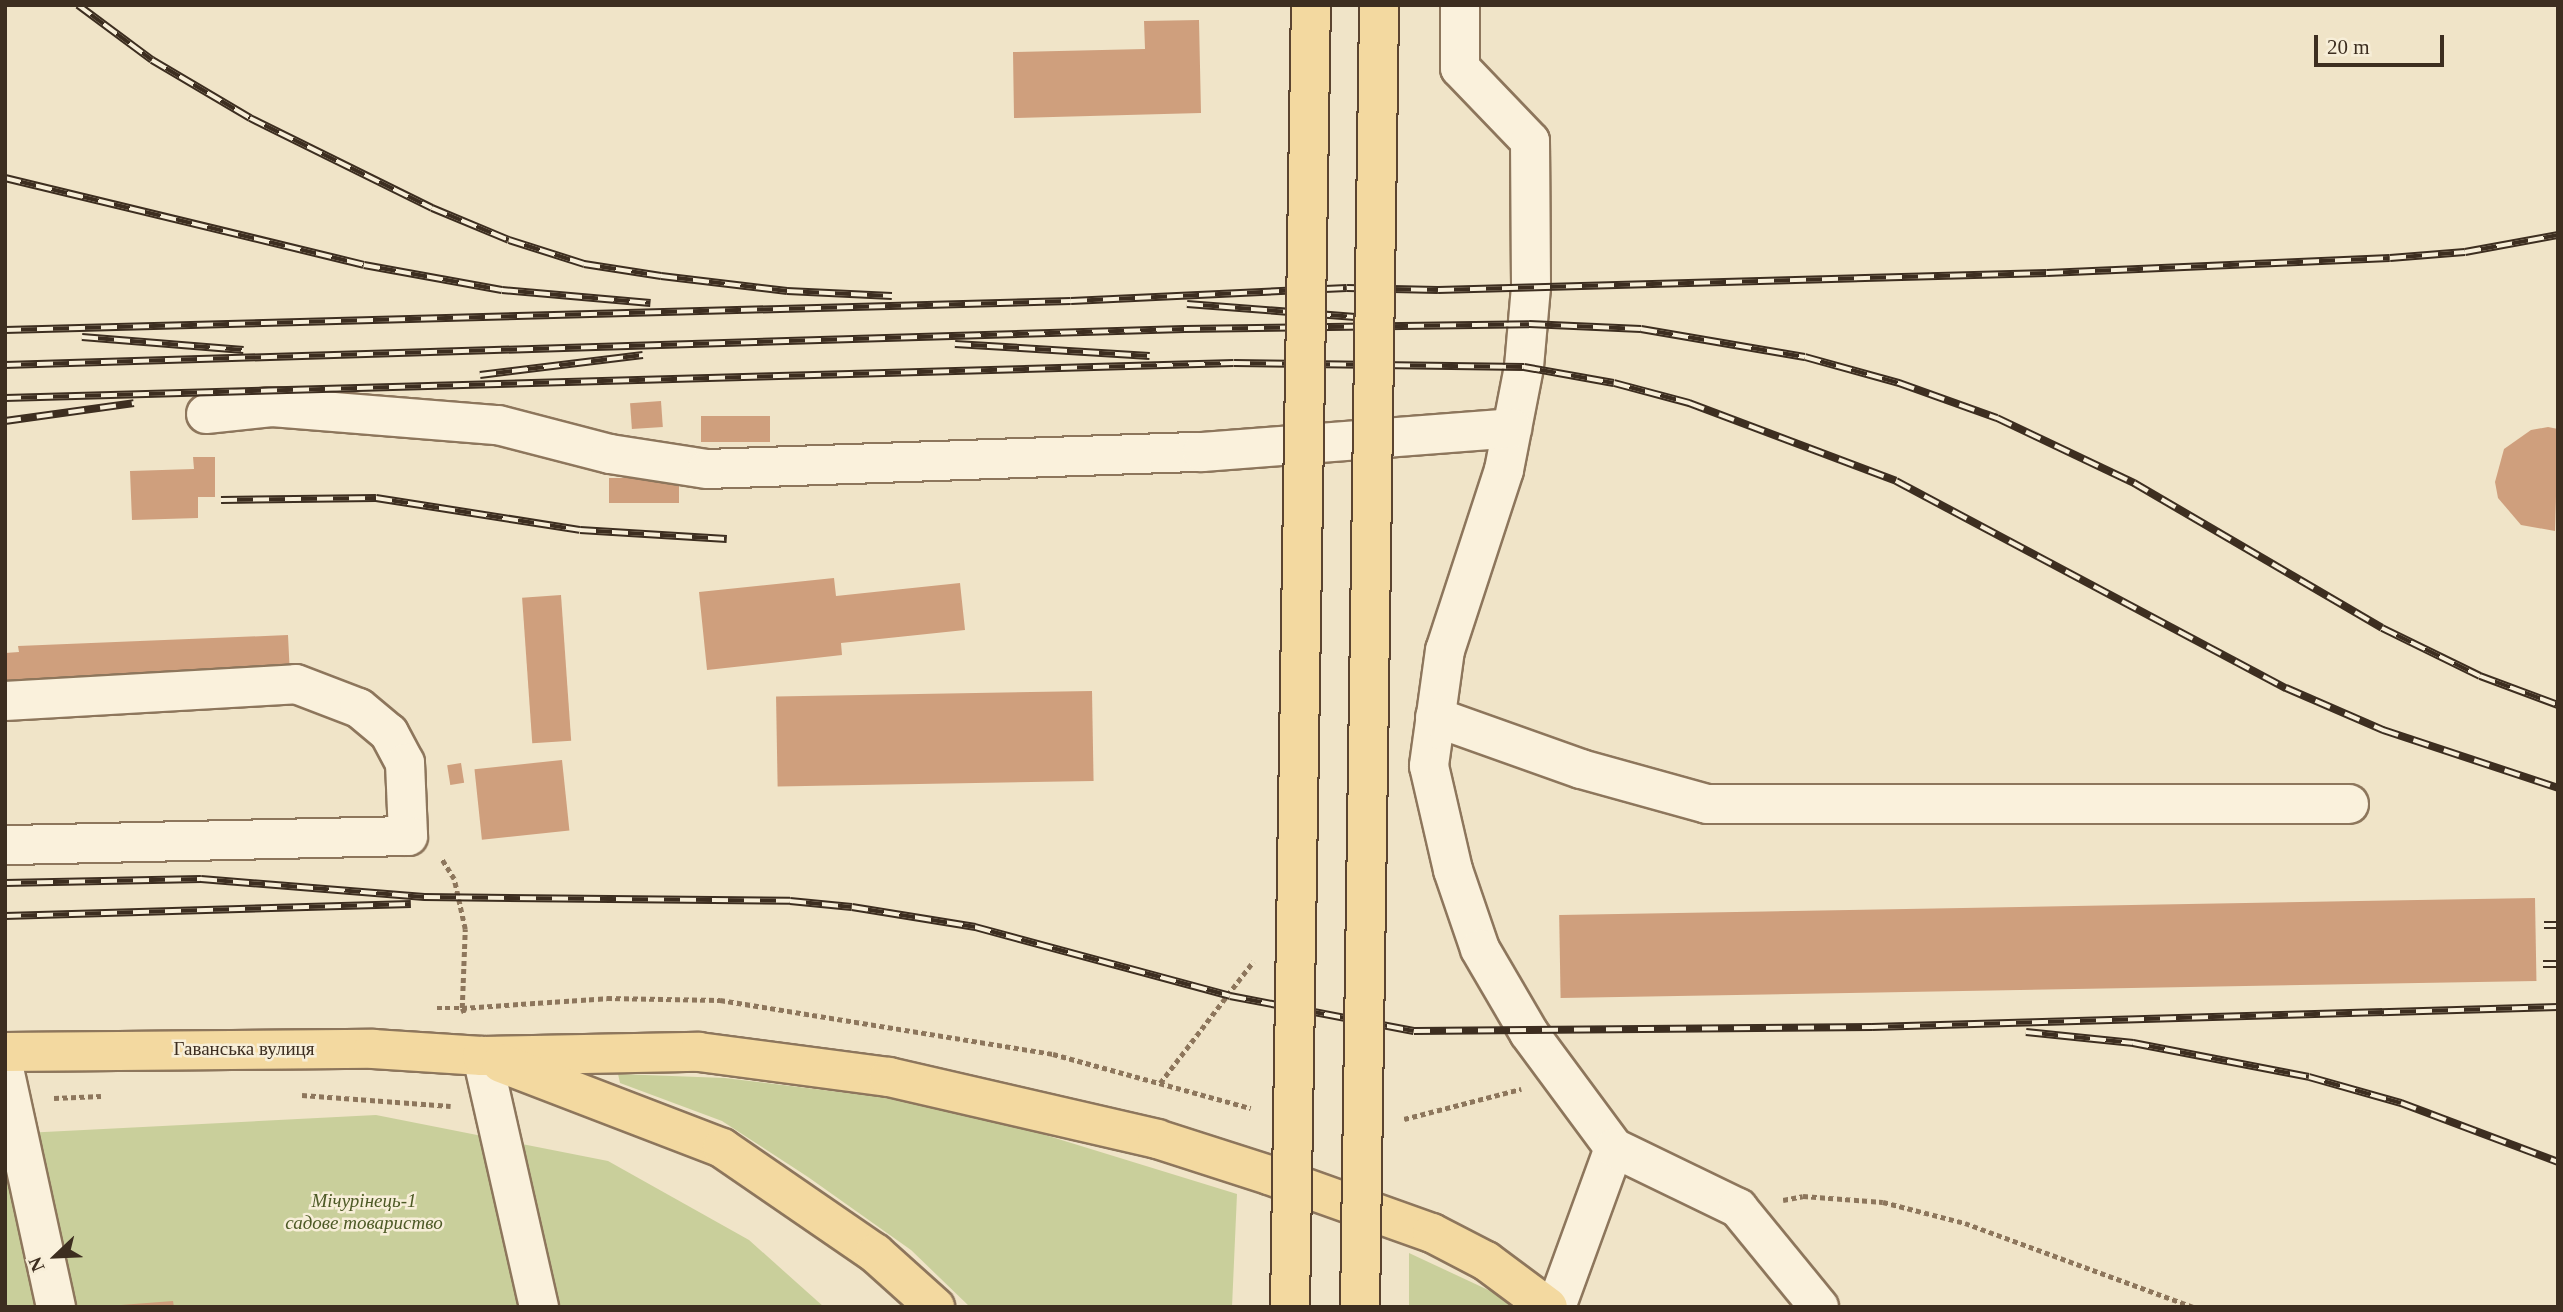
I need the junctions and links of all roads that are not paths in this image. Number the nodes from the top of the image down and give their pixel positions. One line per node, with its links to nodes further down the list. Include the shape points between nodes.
1 (1311, 5): 17 (main road, bridge)
2 (1379, 5): 18 (main road, bridge)
3 (1460, 5): 5 (lane, via 1460,68 1530,141 1530,324)
4 (206, 414): 5 (lane, via 272,407 498,425 610,454 707,470 1202,452)
5 (1511, 428): 7 (lane, via 1504,470 1445,650)
6 (5, 701): 9 (lane, via 296,684 359,708 389,733 405,763 408,836)
7 (1436, 717): 8 (lane, via 1581,769 1707,804); 13 (lane, via 1429,765 1453,870 1480,949 1529,1032)
8 (2348, 804)
9 (5, 845)
10 (5, 1052): 11 (main road, Гаванська вулиця, via 373,1048)
11 (482, 1056): 15 (lane); 16 (main road, via 722,1148 875,1253); 19 (main road, via 699,1052 889,1077 1010,1102 1157,1139 1432,1233 1486,1261)
12 (5, 1073): 14 (lane)
13 (1614, 1148): 20 (lane); 21 (lane, via 1738,1209)
14 (56, 1307)
15 (539, 1307)
16 (935, 1307)
17 (1290, 1307)
18 (1360, 1307)
19 (1548, 1307)
20 (1556, 1307)
21 (1819, 1307)

